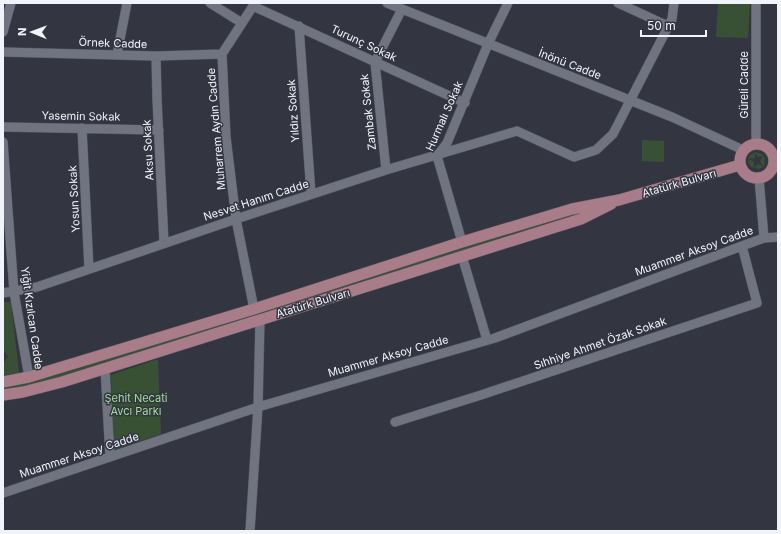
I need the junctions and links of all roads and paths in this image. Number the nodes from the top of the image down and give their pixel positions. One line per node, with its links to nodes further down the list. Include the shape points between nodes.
1 (11, 3): 14 (street)
2 (127, 3): 18 (street)
3 (210, 3): 11 (street)
4 (387, 3): 10 (street, İnönü Cadde)
5 (508, 3): 15 (street, Hurmalı Sokak)
6 (618, 3): 13 (street)
7 (674, 3): 13 (street, via 672,19)
8 (756, 3): 27 (street, Güreli Cadde)
9 (254, 4): 11 (street, Muharrem Aydın Cadde); 12 (street, Turunç Sokak)
10 (402, 9): 15 (street, İnönü Cadde); 20 (street, Zambak Sokak)
11 (242, 23): 17 (street, Muharrem Aydın Cadde)
12 (298, 26): 20 (street, Turunç Sokak); 35 (street, Yıldız Sokak)
13 (668, 26): 21 (street)
14 (3, 32)
15 (488, 44): 21 (street, İnönü Cadde); 22 (street, Hurmalı Sokak)
16 (3, 52): 18 (street, Örnek Cadde)
17 (222, 54): 19 (street, Örnek Cadde); 38 (street, Muharrem Aydın Cadde, via 226,137)
18 (118, 55): 19 (street, Örnek Cadde)
19 (156, 56): 25 (street, Aksu Sokak)
20 (375, 62): 22 (street, Turunç Sokak); 32 (street, Zambak Sokak)
21 (631, 101): 28 (street, İnönü Cadde); 30 (street, Nesvet Hanım Cadde, via 613,134 596,150 574,157 517,131)
22 (465, 102): 30 (street, Hurmalı Sokak, via 447,143)
23 (3, 127): 24 (street, Yasemin Sokak)
24 (82, 128): 25 (street, Yasemin Sokak); 45 (street, Yosun Sokak)
25 (159, 130): 42 (street, Aksu Sokak)
26 (3, 142): 37 (street, Yiğit Kızılcan Cadde)
27 (756, 143): 28 (main road); 29 (main road)
28 (743, 150): 31 (main road)
29 (774, 150): 33 (main road)
30 (437, 156): 32 (street, Nesvet Hanım Cadde); 41 (street, Hurmalı Sokak)
31 (740, 165): 34 (main road, via 749,177); 36 (main road, Atatürk Bulvarı)
32 (386, 170): 35 (street, Nesvet Hanım Cadde)
33 (775, 170): 34 (main road)
34 (759, 178): 40 (street)
35 (311, 194): 38 (street, Nesvet Hanım Cadde)
36 (619, 200): 41 (main road, Atatürk Bulvarı, via 572,209); 44 (main road, Atatürk Bulvarı, via 581,219)
37 (6, 216): 46 (street, Yiğit Kızılcan Cadde)
38 (236, 219): 42 (street, Nesvet Hanım Cadde); 48 (street, Muharrem Aydın Cadde)
39 (778, 237): 40 (street, Muammer Aksoy Cadde)
40 (764, 238): 43 (street, Muammer Aksoy Cadde)
41 (462, 242): 48 (main road, Atatürk Bulvarı)
42 (164, 243): 45 (street, Nesvet Hanım Cadde)
43 (742, 246): 50 (street, Muammer Aksoy Cadde); 56 (street, Sıhhiye Ahmet Özak Sokak, via 757,302)
44 (462, 256): 49 (main road, Atatürk Bulvarı); 50 (street)
45 (89, 269): 46 (street, Nesvet Hanım Cadde, via 38,287)
46 (14, 292): 47 (street, Nesvet Hanım Cadde); 52 (street, Yiğit Kızılcan Cadde)
47 (3, 293)
48 (254, 309): 52 (main road, Atatürk Bulvarı)
49 (260, 319): 51 (main road, Atatürk Bulvarı); 55 (street)
50 (486, 340): 55 (street, Muammer Aksoy Cadde)
51 (105, 368): 54 (main road, Atatürk Bulvarı, via 36,389); 57 (street)
52 (28, 378): 53 (main road, Atatürk Bulvarı)
53 (3, 382)
54 (3, 395)
55 (258, 407): 57 (street, Muammer Aksoy Cadde); 59 (street)
56 (395, 422)
57 (110, 457): 58 (street, Muammer Aksoy Cadde)
58 (3, 493)
59 (250, 531)

